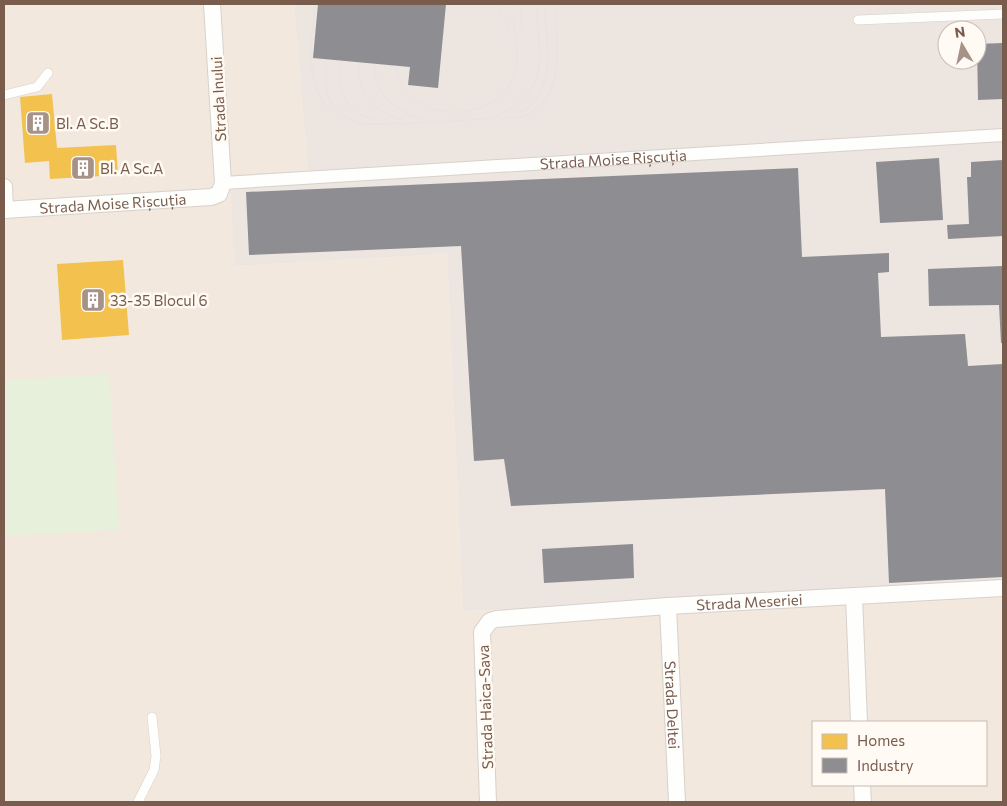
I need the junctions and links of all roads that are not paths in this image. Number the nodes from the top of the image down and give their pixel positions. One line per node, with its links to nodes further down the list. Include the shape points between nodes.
1 (212, 4): 8 (street, Strada Inului)
2 (1003, 14): 3 (lane)
3 (858, 20)
4 (48, 74): 5 (lane, via 37,87)
5 (4, 95)
6 (1003, 135): 8 (street, Strada Moise Rișcuția)
7 (4, 187): 9 (street)
8 (221, 188): 9 (street, Strada Moise Rișcuția, via 211,197)
9 (4, 210)
10 (1003, 588): 11 (street, Strada Meseriei)
11 (854, 596): 12 (street, Strada Meseriei); 15 (street)
12 (668, 606): 13 (street, Strada Meseriei); 19 (street, Strada Deltei)
13 (496, 619): 18 (street, Strada Haica-Sava, via 490,621 482,632)
14 (152, 716): 17 (lane, via 156,756 154,770)
15 (859, 721)
16 (862, 786): 20 (street)
17 (138, 802)
18 (488, 802)
19 (677, 802)
20 (863, 802)

